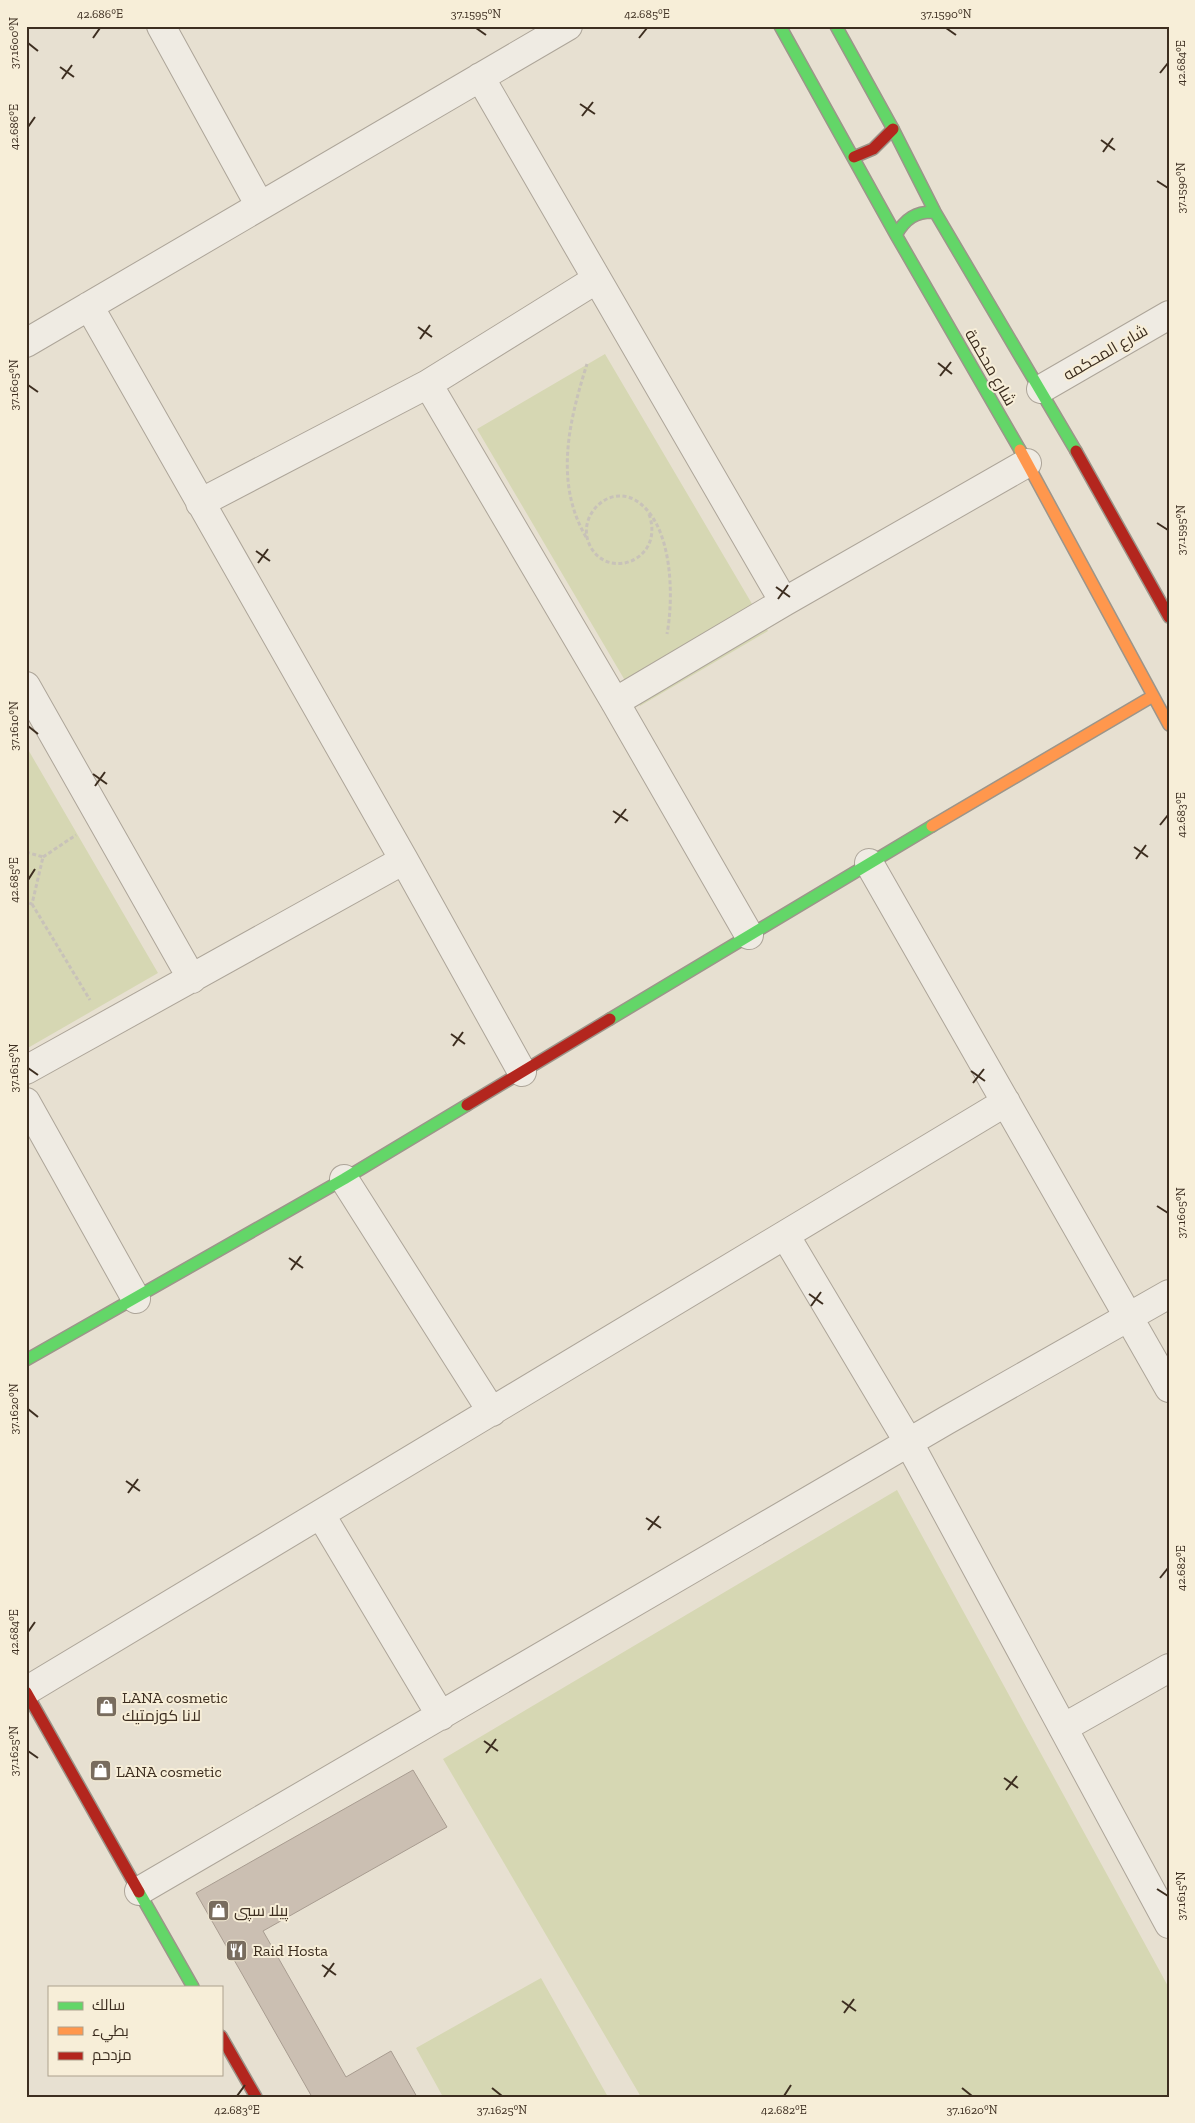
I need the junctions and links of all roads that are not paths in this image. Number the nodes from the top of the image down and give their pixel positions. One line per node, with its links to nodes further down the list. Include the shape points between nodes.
1 (161, 26): 8 (street)
2 (568, 26): 5 (street)
3 (780, 26): 7 (street, شارع محكمة)
4 (836, 26): 6 (street, شارع محكمة)
5 (480, 77): 8 (street); 11 (street)
6 (893, 129): 7 (street, via 873,149); 9 (street, شارع محكمة)
7 (854, 157): 10 (street, شارع محكمة)
8 (260, 206): 12 (street)
9 (935, 212): 10 (street, via 916,213); 16 (street, شارع محكمة)
10 (896, 235): 17 (street, شارع محكمة)
11 (597, 279): 15 (street); 19 (street)
12 (89, 306): 14 (street); 18 (street)
13 (1169, 315): 16 (street, شارع المحكمه)
14 (26, 343)
15 (428, 384): 18 (street); 23 (street)
16 (1041, 389): 20 (street, شارع محكمة)
17 (1027, 463): 19 (street); 22 (street, شارع محكمة)
18 (200, 503): 25 (street)
19 (784, 602): 23 (street)
20 (1169, 617)
21 (26, 686): 28 (street)
22 (1152, 696): 24 (street, شارع محكمة); 26 (street)
23 (615, 702): 27 (street)
24 (1169, 725)
25 (404, 860): 28 (street); 30 (street)
26 (869, 863): 27 (street); 32 (street)
27 (749, 935): 30 (street)
28 (192, 979): 29 (street)
29 (26, 1070)
30 (522, 1072): 33 (street)
31 (26, 1102): 36 (street)
32 (1006, 1102): 34 (street); 37 (street)
33 (344, 1179): 36 (street); 40 (street)
34 (785, 1236): 40 (street); 41 (street)
35 (1169, 1294): 37 (street)
36 (136, 1299): 38 (street)
37 (1128, 1316): 39 (street); 41 (street)
38 (26, 1360)
39 (1169, 1388)
40 (492, 1412): 42 (street)
41 (909, 1443): 45 (street); 46 (street)
42 (321, 1515): 44 (street); 45 (street)
43 (1169, 1668): 46 (street)
44 (26, 1692): 47 (street)
45 (441, 1716): 47 (street)
46 (1063, 1728): 48 (street)
47 (139, 1892): 49 (street)
48 (1169, 1924)
49 (192, 1986)
50 (222, 2038): 51 (street)
51 (256, 2097)

